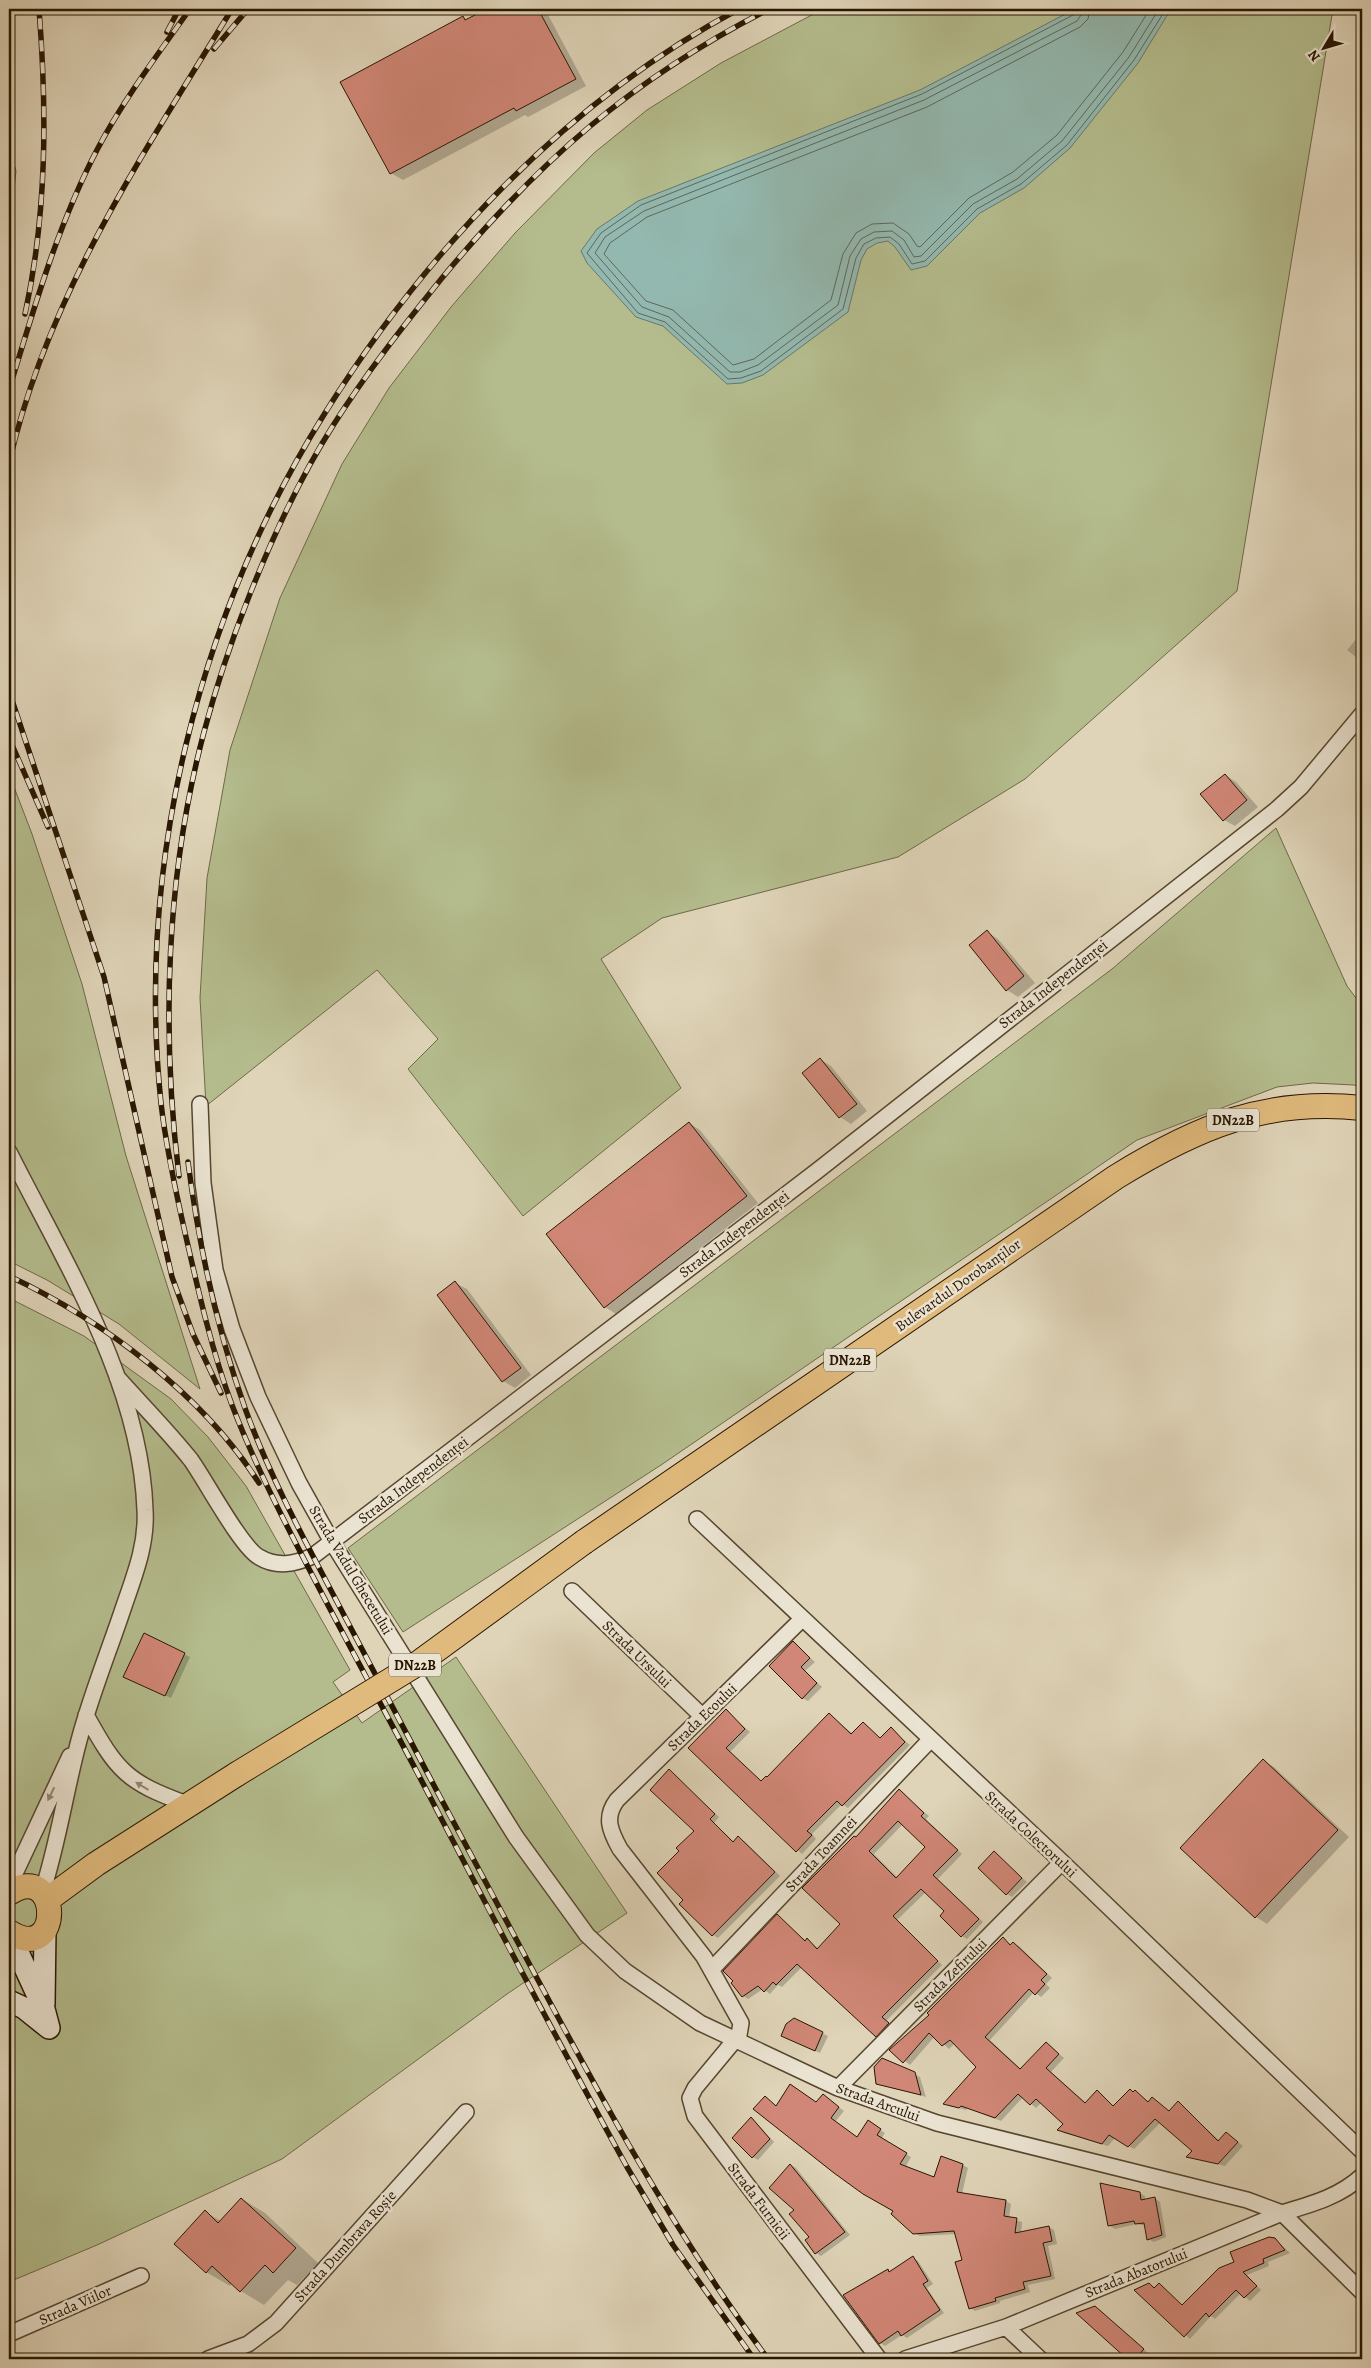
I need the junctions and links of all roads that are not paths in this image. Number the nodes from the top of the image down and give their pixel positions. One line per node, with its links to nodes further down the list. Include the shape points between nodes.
1 (1362, 714): 7 (street, Strada Independenței, via 1301,787 1277,810 816,1171)
2 (200, 1104): 7 (street, Strada Vadul Ghecetului, via 203,1183 209,1232 225,1306 258,1398 299,1484)
3 (1362, 1108): 14 (main road, Bulevardul Dorobanților / DN22B, bridge, via 1331,1105 1243,1116 1160,1149 584,1542 417,1664)
4 (9, 1152): 5 (street, via 97,1327)
5 (116, 1377): 7 (street, Strada Independenței, via 190,1459 257,1556 272,1563 292,1565 314,1556); 10 (street, via 138,1445 146,1512 142,1553)
6 (698, 1520): 9 (street, Strada Colectorului)
7 (332, 1542): 24 (street, Strada Vadul Ghecetului, via 516,1837 587,1934 624,1971 660,1997 700,2023)
8 (572, 1591): 11 (street, Strada Ursului)
9 (802, 1619): 11 (street, Strada Ecoului); 13 (street, Strada Colectorului)
10 (86, 1715): 12 (street); 14 (street, one-way to 10, via 150,1791 124,1772 102,1745)
11 (702, 1716): 21 (street, Strada Ecoului, via 617,1800 608,1819 620,1849)
12 (81, 1734): 16 (street, one-way to 16); 18 (street)
13 (931, 1739): 15 (street, Strada Colectorului); 21 (street, Strada Toamnei)
14 (187, 1804): 18 (main road, DN22B)
15 (1062, 1862): 25 (street, Strada Zefirului); 27 (street, Strada Colectorului)
16 (9, 1886)
17 (9, 1893): 18 (main road, via 26,1887)
18 (45, 1896): 19 (main road, via 51,1915)
19 (45, 1929): 20 (main road, via 28,1938 18,1938); 23 (main road)
20 (9, 1933): 23 (main road)
21 (712, 1969): 24 (street, via 741,2023)
22 (9, 2001): 23 (main road)
23 (46, 2018)
24 (735, 2040): 25 (street, Strada Arcului); 35 (street, Strada Furnicii, via 695,2088 690,2098 695,2116)
25 (838, 2088): 29 (street, Strada Arcului, via 937,2123 1247,2200)
26 (466, 2112): 34 (street, Strada Dumbrava Roșie, via 276,2323 248,2344)
27 (1362, 2151)
28 (1362, 2176): 29 (street, Strada Abatorului, via 1325,2200)
29 (1282, 2213): 31 (street); 32 (street, Strada Abatorului)
30 (141, 2276): 33 (street, Strada Viilor)
31 (1362, 2292)
32 (1006, 2327): 36 (street, Strada Abatorului); 37 (street)
33 (9, 2334)
34 (208, 2359)
35 (879, 2359)
36 (905, 2359)
37 (1040, 2359)

